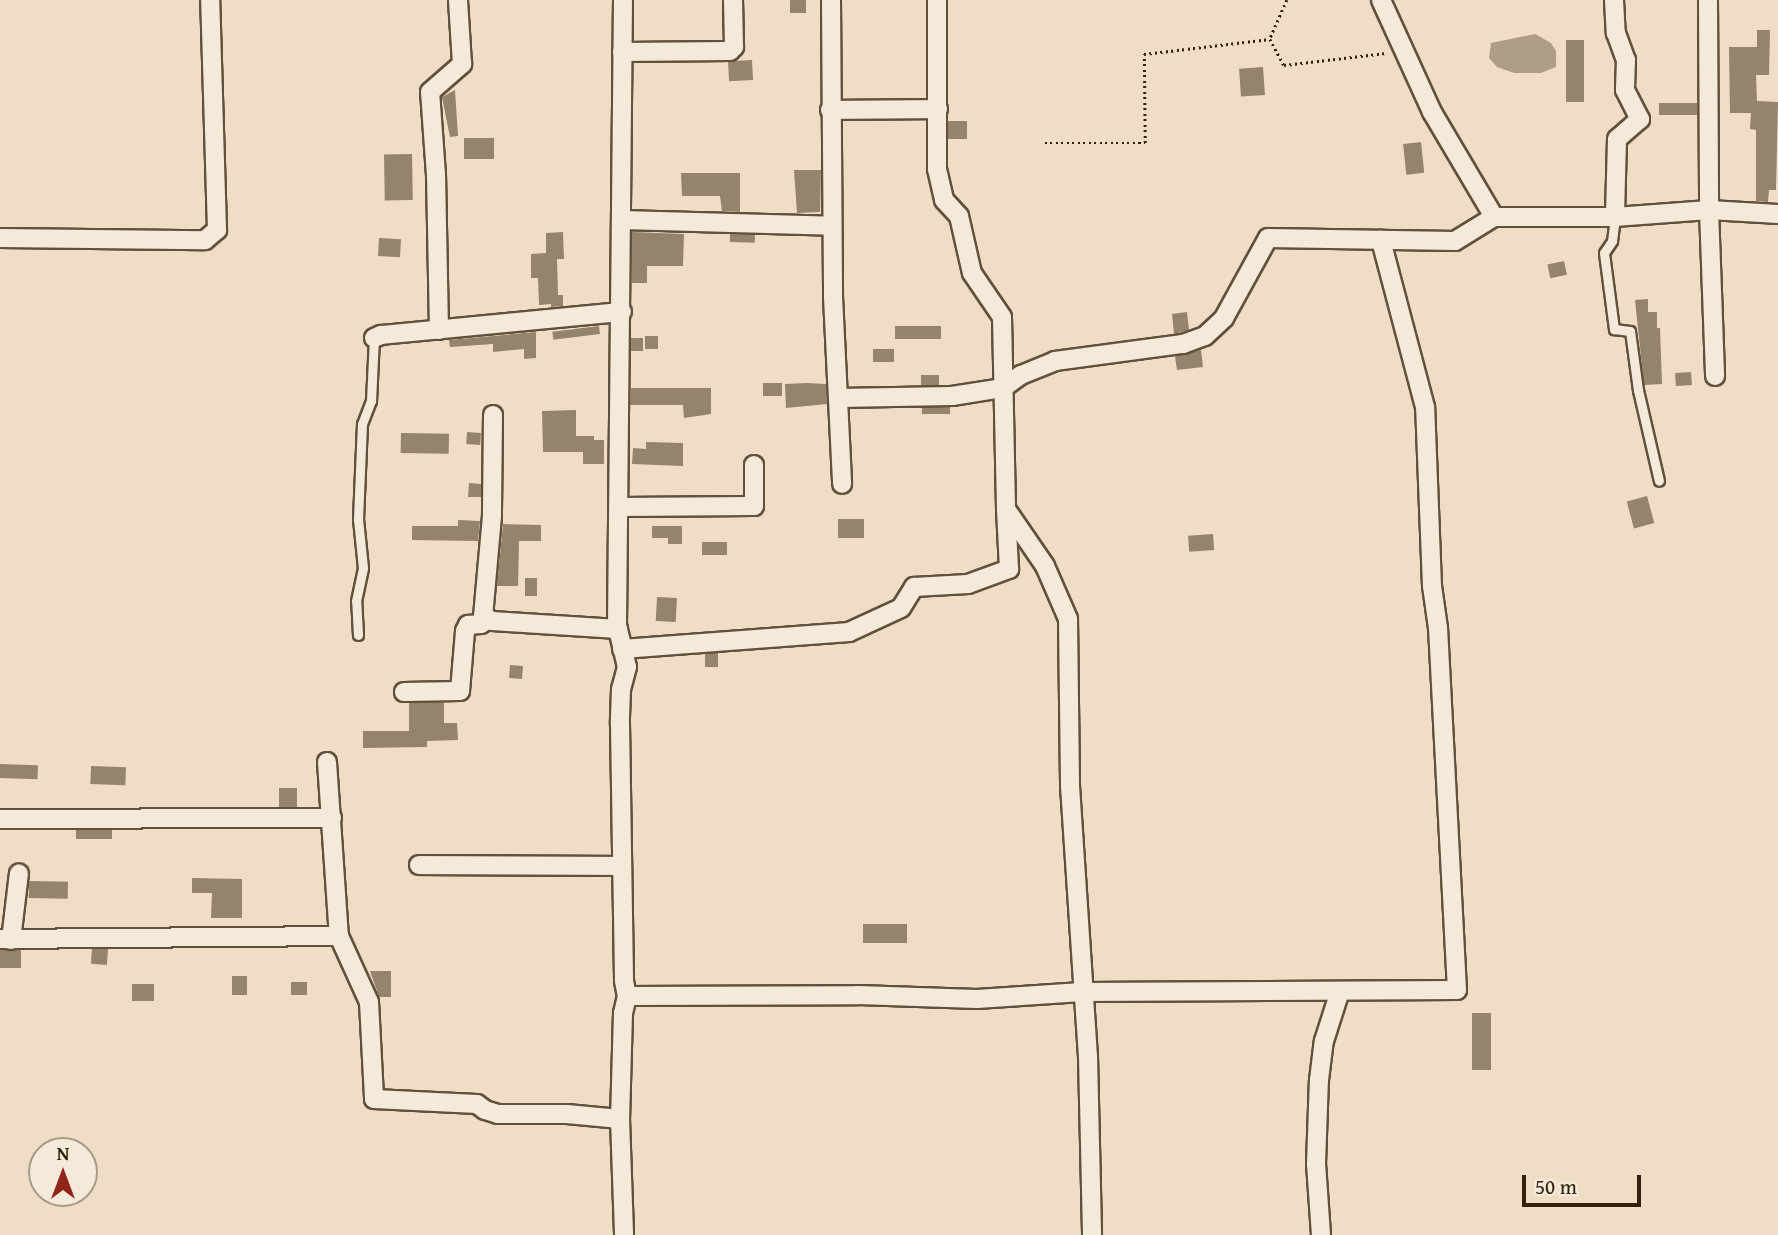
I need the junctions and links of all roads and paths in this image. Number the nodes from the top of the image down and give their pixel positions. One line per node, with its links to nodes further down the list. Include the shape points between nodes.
1 (210, 0): 23 (street, via 217,230 205,240)
2 (458, 0): 26 (street, via 462,64 430,92)
3 (623, 0): 13 (street)
4 (733, 0): 13 (street, via 734,47 730,51)
5 (831, 0): 15 (street)
6 (937, 0): 14 (street)
7 (1287, 0): 11 (path)
8 (1381, 0): 12 (street)
9 (1614, 0): 20 (street, via 1616,33 1626,60 1625,90 1640,119 1617,139)
10 (1708, 0): 17 (street)
11 (1270, 39): 12 (path, via 1284,65); 16 (path, via 1144,54 1145,143)
12 (1404, 50): 19 (street, via 1432,112)
13 (622, 52): 21 (street)
14 (938, 109): 15 (street); 29 (street, via 939,179 944,200 959,216 972,273 1002,317)
15 (830, 110): 22 (street)
16 (1045, 143)
17 (1709, 210): 18 (street); 20 (street); 28 (street)
18 (1778, 214)
19 (1494, 217): 20 (street); 24 (street, via 1455,241)
20 (1615, 217): 33 (lane, via 1612,241 1604,253 1614,329 1630,331)
21 (622, 220): 22 (street); 25 (street)
22 (832, 226): 30 (street)
23 (0, 238)
24 (1381, 240): 29 (street, via 1268,238 1224,318 1205,336 1183,344 1055,361); 50 (street, via 1425,407 1457,990)
25 (622, 312): 26 (street); 35 (street)
26 (439, 330): 27 (street)
27 (374, 338): 39 (lane, via 371,401 362,424 358,519 363,568 356,601)
28 (1715, 376)
29 (1003, 388): 30 (street, via 952,396); 36 (street)
30 (838, 398): 34 (street)
31 (493, 415): 37 (street, via 492,516 483,617)
32 (754, 465): 35 (street, via 754,506)
33 (1659, 481)
34 (842, 484)
35 (620, 507): 38 (street)
36 (1006, 509): 40 (street, via 1009,569 968,584 914,587 901,608 849,632); 51 (street, via 1045,566 1068,618 1070,786)
37 (488, 619): 38 (street); 41 (street, via 468,625 465,631 460,691)
38 (618, 629): 40 (street)
39 (358, 635)
40 (622, 649): 46 (street, via 626,667 620,712)
41 (404, 692)
42 (327, 762): 43 (street)
43 (332, 818): 44 (street); 48 (street)
44 (0, 819)
45 (419, 865): 46 (street)
46 (621, 866): 52 (street)
47 (19, 873): 49 (street)
48 (339, 936): 49 (street); 53 (street, via 369,1002 373,1099 477,1104 498,1114)
49 (6, 939)
50 (1340, 991): 51 (street); 56 (street, via 1324,1041 1319,1080 1316,1164)
51 (1082, 992): 52 (street, via 977,999); 55 (street)
52 (627, 996): 53 (street)
53 (620, 1119): 54 (street)
54 (624, 1235)
55 (1093, 1235)
56 (1321, 1235)

